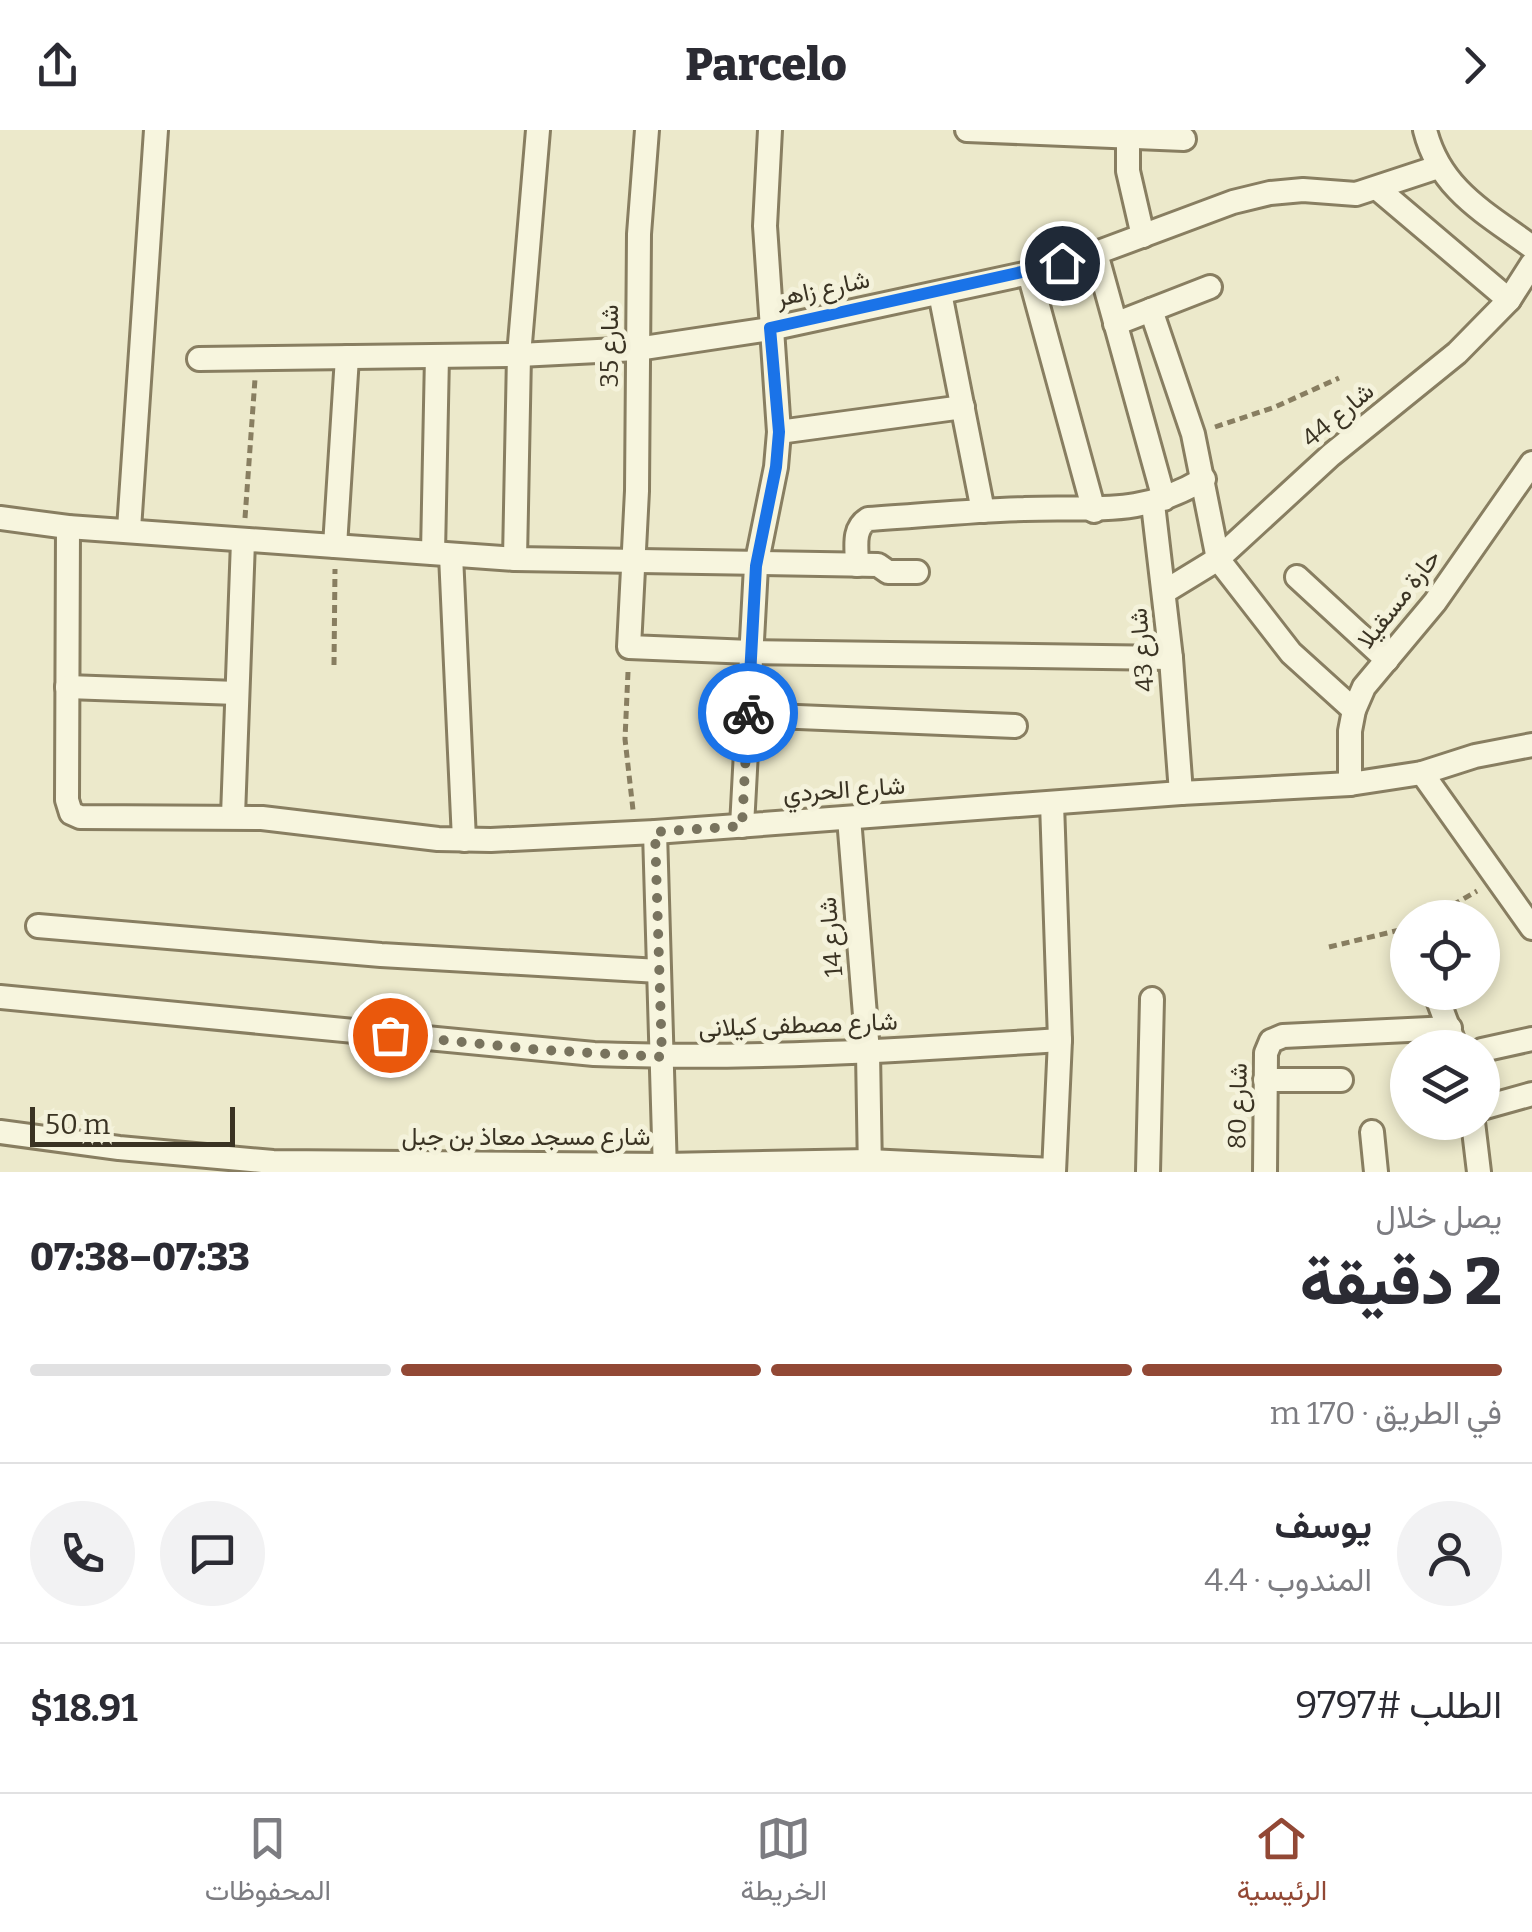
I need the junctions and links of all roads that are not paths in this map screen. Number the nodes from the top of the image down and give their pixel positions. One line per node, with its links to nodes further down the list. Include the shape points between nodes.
1 (156, 130): 36 (street)
2 (538, 130): 23 (street)
3 (648, 130): 22 (street, شارع 35)
4 (770, 130): 21 (street)
5 (968, 130): 7 (street)
6 (1426, 130): 9 (street)
7 (1128, 133): 8 (street); 11 (street, via 1133,204)
8 (1184, 139)
9 (1438, 167): 10 (street, شارع زاهر); 12 (street, via 1462,196)
10 (1378, 189): 11 (street, شارع زاهر, via 1270,193); 18 (street)
11 (1143, 236): 13 (street, شارع زاهر)
12 (1532, 247)
13 (1096, 253): 15 (street, شارع زاهر); 20 (street, شارع 43)
14 (1532, 264): 18 (street, شارع 44)
15 (1028, 273): 17 (street, شارع زاهر); 33 (street)
16 (1210, 287): 19 (street)
17 (940, 293): 21 (street, شارع زاهر); 27 (street)
18 (1509, 300): 41 (street, شارع 44, via 1456,354 1331,455)
19 (1151, 310): 20 (street); 30 (street)
20 (1116, 324): 31 (street, شارع 43)
21 (770, 328): 22 (street, شارع زاهر); 28 (street)
22 (637, 349): 23 (street, شارع زاهر); 42 (street, شارع 35)
23 (520, 355): 24 (street, شارع زاهر); 40 (street)
24 (437, 356): 25 (street, شارع زاهر); 39 (street)
25 (347, 358): 26 (street, شارع زاهر); 38 (street)
26 (199, 359)
27 (962, 407): 28 (street); 32 (street)
28 (779, 432): 44 (street)
29 (1528, 476): 50 (street, حارة مسقيلا)
30 (1204, 479): 31 (street); 41 (street)
31 (1159, 501): 33 (street); 47 (street, شارع 43)
32 (983, 511): 33 (street); 43 (street, via 868,520 857,532)
33 (1094, 511)
34 (0, 518): 35 (street)
35 (68, 527): 36 (street); 51 (street)
36 (129, 530): 37 (street)
37 (243, 541): 38 (street); 52 (street)
38 (336, 546): 39 (street)
39 (442, 554): 40 (street); 65 (street)
40 (515, 559): 42 (street)
41 (1218, 559): 47 (street, شارع 44); 53 (street, via 1290,653)
42 (633, 562): 44 (street); 48 (street, شارع 35, via 629,648)
43 (858, 565): 44 (street); 45 (street)
44 (756, 566): 48 (street)
45 (917, 572)
46 (1297, 577): 50 (street)
47 (1164, 592): 49 (street, شارع 43)
48 (751, 652): 49 (street); 54 (street)
49 (1171, 658): 59 (street, شارع 43)
50 (1387, 660): 53 (street, حارة مسقيلا)
51 (67, 687): 52 (street); 61 (street, شارع الحردي, via 71,812 97,818)
52 (237, 693): 61 (street)
53 (1354, 710): 58 (street, حارة مسقيلا)
54 (748, 715): 55 (street); 63 (street)
55 (1015, 726)
56 (1532, 746): 57 (street, شارع الحردي)
57 (1422, 773): 58 (street, شارع الحردي); 67 (street)
58 (1350, 784): 59 (street, شارع الحردي)
59 (1182, 793): 60 (street, شارع الحردي)
60 (1052, 803): 62 (street, شارع الحردي); 73 (street)
61 (233, 816): 65 (street, شارع الحردي)
62 (849, 818): 63 (street, شارع الحردي); 75 (street, شارع 14)
63 (742, 826): 64 (street, شارع الحردي)
64 (645, 832): 65 (street, شارع الحردي); 68 (street)
65 (464, 840)
66 (38, 926): 68 (street)
67 (1532, 928)
68 (659, 971): 76 (street)
69 (0, 997): 76 (street, شارع مصطفى كيلانى)
70 (1152, 998): 88 (street)
71 (1390, 1038): 77 (street, شارع 80, via 1276,1037 1267,1046)
72 (1532, 1039): 74 (street)
73 (1060, 1040): 75 (street, شارع مصطفى كيلانى); 87 (street)
74 (1500, 1046)
75 (868, 1052): 76 (street, شارع مصطفى كيلانى); 85 (street, شارع 14)
76 (662, 1057): 86 (street)
77 (1265, 1080): 78 (street); 89 (street, شارع 80)
78 (1341, 1080)
79 (1532, 1094): 80 (street)
80 (1500, 1103)
81 (0, 1132): 86 (street, شارع مسجد معاذ بن جبل, via 273,1162)
82 (1372, 1132): 90 (street)
83 (1475, 1140): 91 (street)
84 (782, 1167): 85 (street, شارع مسجد معاذ بن جبل); 86 (street, شارع مسجد معاذ بن جبل)
85 (870, 1167): 87 (street, شارع مسجد معاذ بن جبل)
86 (665, 1168)
87 (1054, 1171)
88 (1148, 1172)
89 (1265, 1172)
90 (1376, 1172)
91 (1478, 1172)

